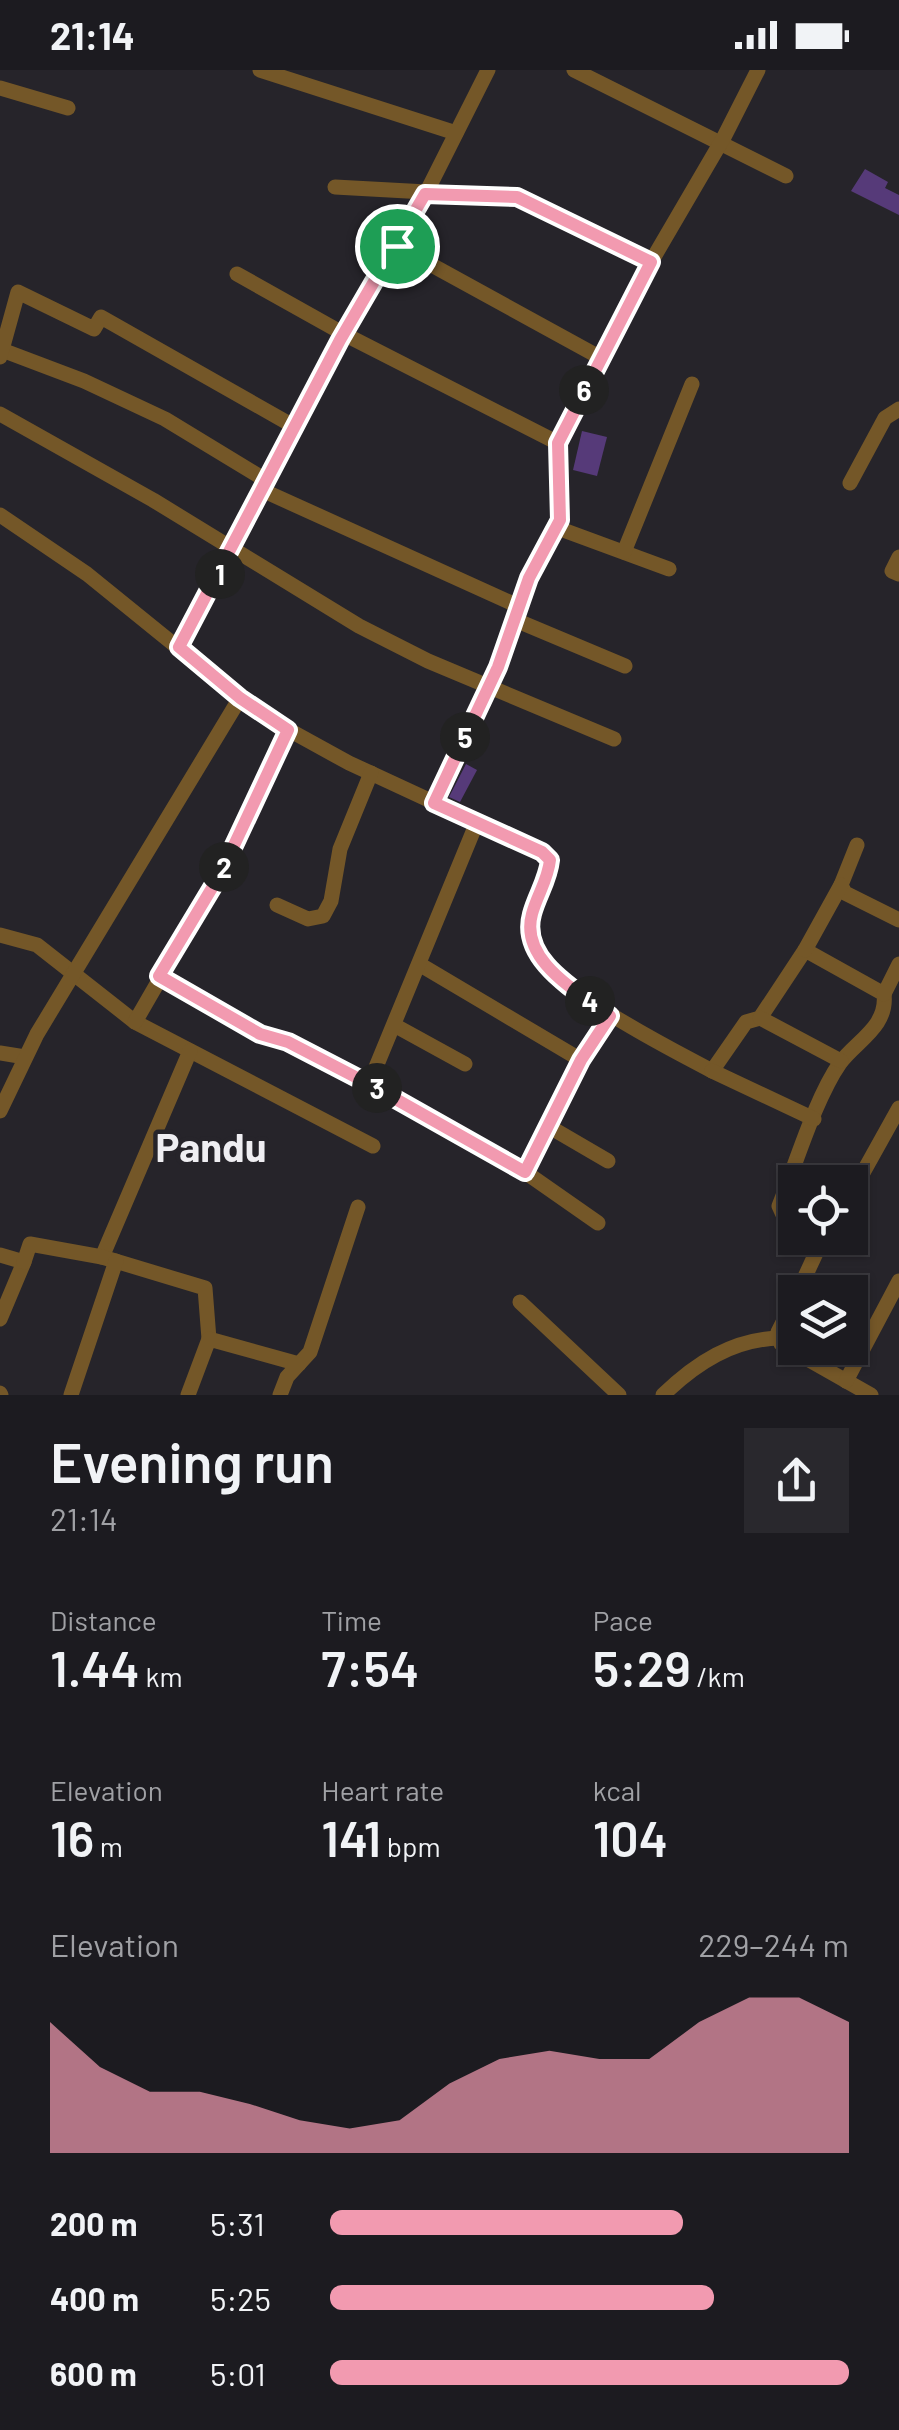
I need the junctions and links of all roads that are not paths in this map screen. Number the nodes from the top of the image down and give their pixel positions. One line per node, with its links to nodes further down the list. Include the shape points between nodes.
1 (260, 70): 7 (street)
2 (488, 70): 7 (street)
3 (574, 70): 8 (street)
4 (758, 70): 8 (street)
5 (0, 88): 6 (street)
6 (68, 108)
7 (456, 133): 11 (street)
8 (721, 143): 9 (street); 13 (street)
9 (786, 176)
10 (334, 187): 11 (street)
11 (425, 194): 12 (street); 13 (street, via 517,197)
12 (397, 246): 15 (street); 17 (street)
13 (651, 262): 17 (street)
14 (236, 274): 15 (street)
15 (344, 334): 21 (street); 22 (street)
16 (1, 354): 21 (street, via 18,292 94,329 101,316); 24 (street, via 84,381 164,419)
17 (601, 358): 22 (street)
18 (692, 384): 28 (street)
19 (899, 409): 23 (street, via 884,418)
20 (0, 414): 27 (street)
21 (295, 427): 24 (street)
22 (558, 443): 26 (street)
23 (850, 483)
24 (265, 486): 27 (street); 32 (street)
25 (0, 515): 33 (street)
26 (556, 527): 28 (street); 32 (street)
27 (233, 548): 33 (street); 35 (street, via 359,626)
28 (624, 552): 30 (street)
29 (899, 558): 31 (street, via 892,571)
30 (669, 570)
31 (899, 574)
32 (515, 613): 34 (street); 35 (street)
33 (179, 647): 36 (street)
34 (625, 666)
35 (488, 687): 38 (street); 40 (street)
36 (240, 698): 37 (street); 50 (street)
37 (288, 730): 39 (street); 51 (street, via 221,873)
38 (614, 739)
39 (371, 774): 40 (street); 44 (street, via 340,849 323,916 308,918)
40 (434, 803): 41 (street)
41 (477, 822): 48 (street); 53 (street, via 550,860 531,916 534,950)
42 (857, 845): 43 (street)
43 (840, 886): 45 (street); 47 (street)
44 (277, 905)
45 (899, 920)
46 (0, 935): 50 (street, via 37,945)
47 (805, 950): 52 (street); 54 (street)
48 (419, 964): 56 (street); 60 (street)
49 (899, 964): 52 (street)
50 (71, 975): 55 (street); 59 (street)
51 (159, 976): 55 (street); 64 (street, via 260,1034)
52 (890, 1003): 61 (street)
53 (610, 1016): 60 (street); 63 (street)
54 (760, 1018): 61 (street); 63 (street, via 746,1022)
55 (135, 1022): 57 (street)
56 (394, 1025): 62 (street); 64 (street)
57 (190, 1050): 69 (street); 77 (street)
58 (0, 1053): 59 (street)
59 (26, 1057): 66 (street)
60 (581, 1060): 68 (street)
61 (842, 1061): 67 (street)
62 (465, 1064)
63 (712, 1071): 67 (street)
64 (369, 1084): 73 (street)
65 (899, 1108): 72 (street)
66 (0, 1111)
67 (814, 1119): 71 (street)
68 (548, 1126): 70 (street); 73 (street)
69 (373, 1146)
70 (608, 1162)
71 (795, 1165)
72 (867, 1165)
73 (525, 1172): 75 (street)
74 (358, 1206): 84 (street, via 310,1352)
75 (598, 1223)
76 (0, 1256): 78 (street)
77 (109, 1259): 78 (street, via 30,1244); 83 (street, via 204,1288); 88 (street)
78 (24, 1262): 81 (street)
79 (899, 1281): 86 (street)
80 (520, 1302): 91 (street)
81 (0, 1320)
82 (778, 1338): 87 (street, via 722,1351)
83 (208, 1339): 84 (street); 89 (street)
84 (299, 1364): 90 (street)
85 (818, 1365): 86 (street)
86 (846, 1381): 94 (street)
87 (677, 1382): 92 (street); 93 (street)
88 (71, 1395)
89 (188, 1395)
90 (280, 1395)
91 (620, 1395)
92 (663, 1395)
93 (688, 1395)
94 (872, 1395)

